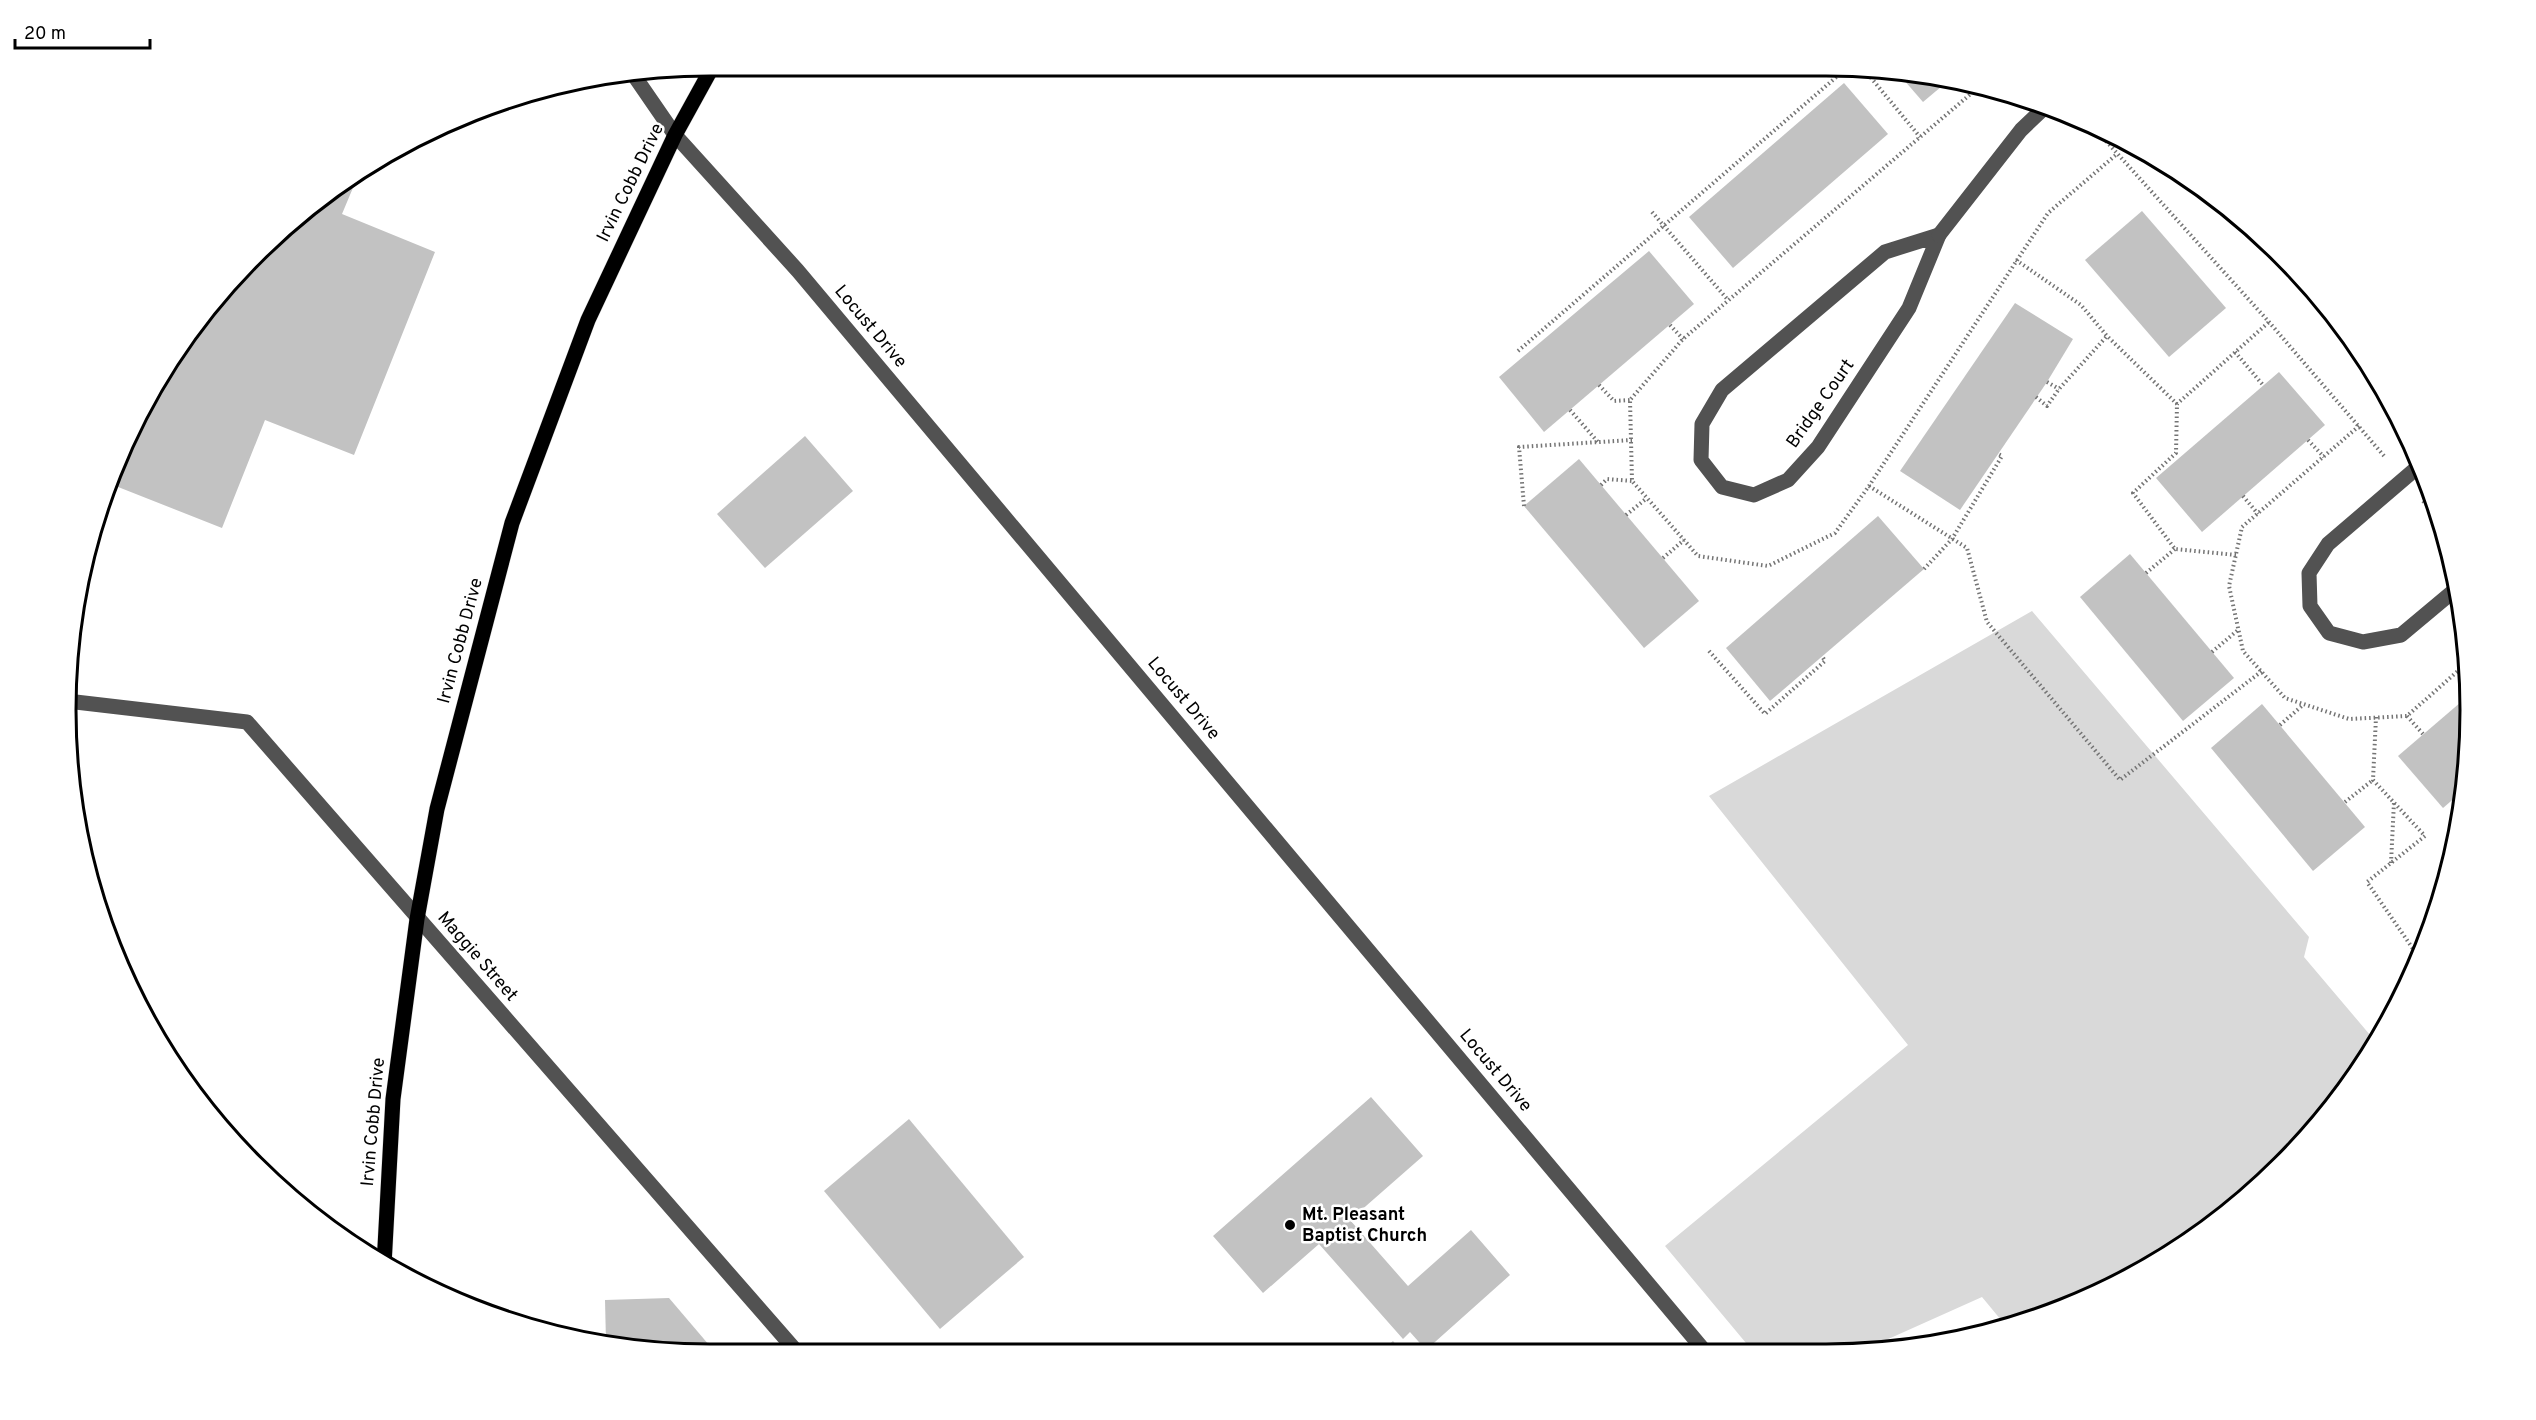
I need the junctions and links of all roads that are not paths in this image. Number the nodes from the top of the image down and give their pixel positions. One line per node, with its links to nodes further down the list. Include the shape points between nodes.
1 (707, 77): 4 (main road, Irvin Cobb Drive)
2 (638, 81): 4 (street, Locust Drive)
3 (2038, 113): 5 (street, Bridge Court)
4 (675, 135): 9 (main road, Irvin Cobb Drive, via 588,320 512,523 437,808); 12 (street, Locust Drive, via 798,271)
5 (1939, 235): 5 (street, Bridge Court, via 1885,252 1722,390 1702,424 1701,460 1722,487 1754,495 1788,480 1818,447 1909,308)
6 (2412, 472): 7 (street, via 2328,544 2309,573 2310,606 2329,633 2363,642 2401,635)
7 (2449, 595)
8 (76, 702): 9 (street, Maggie Street, via 247,722)
9 (417, 919): 10 (main road, Irvin Cobb Drive, via 393,1098); 11 (street, Maggie Street)
10 (385, 1254)
11 (789, 1343)
12 (1698, 1343)

